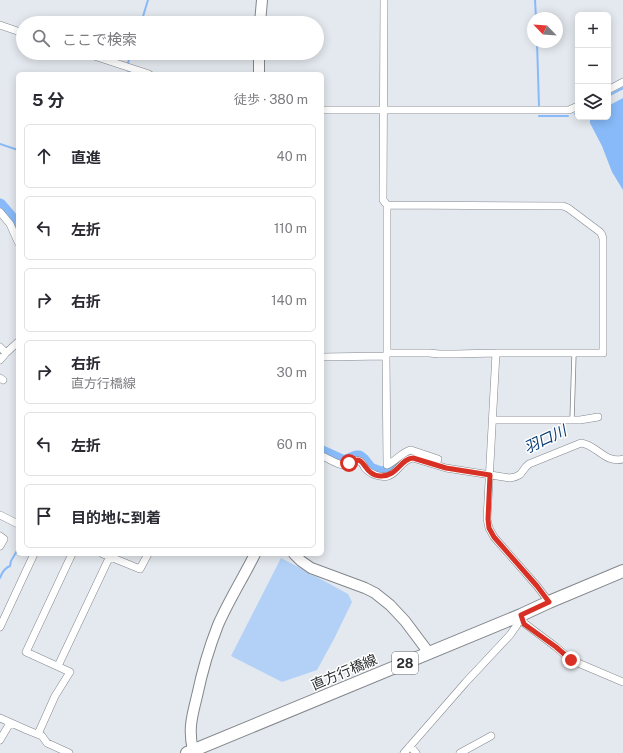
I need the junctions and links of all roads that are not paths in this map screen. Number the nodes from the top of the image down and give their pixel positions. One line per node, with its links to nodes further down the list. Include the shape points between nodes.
1 (262, 0): 3 (street)
2 (384, 0): 14 (street)
3 (261, 16)
4 (0, 25): 5 (street)
5 (16, 30)
6 (106, 60): 8 (street)
7 (259, 60): 9 (street)
8 (143, 72)
9 (259, 72)
10 (623, 82): 11 (street)
11 (611, 88)
12 (575, 107): 14 (street, via 569,110)
13 (324, 110): 14 (street)
14 (383, 110): 15 (street, via 383,200)
15 (386, 205): 22 (street, via 563,206 600,232 603,239 603,353); 23 (street)
16 (0, 212): 17 (street, via 10,224)
17 (16, 238)
18 (0, 347): 20 (street)
19 (16, 347): 20 (street)
20 (6, 353): 25 (street)
21 (496, 353): 22 (street); 23 (street); 27 (street)
22 (574, 354): 28 (lane)
23 (387, 355): 24 (street); 31 (street, via 386,465 410,450 438,459)
24 (324, 357)
25 (0, 360)
26 (598, 417): 28 (street)
27 (493, 420): 28 (street); 32 (street)
28 (572, 420)
29 (324, 457): 31 (street, via 346,465 358,460 369,472 381,476 388,476 413,458)
30 (623, 459): 32 (street, via 611,459 593,447 581,443 529,464 516,477)
31 (436, 465): 32 (street)
32 (490, 475): 45 (street, via 489,528)
33 (0, 515): 34 (street)
34 (16, 523)
35 (0, 536): 36 (street, via 4,539)
36 (0, 546)
37 (33, 556): 47 (street)
38 (71, 556): 49 (street, via 26,652)
39 (108, 556): 49 (street)
40 (110, 556): 41 (street, via 140,569)
41 (147, 556)
42 (254, 556): 57 (street, via 229,602 207,658 191,724)
43 (296, 556): 48 (street, via 311,568 375,593 405,620)
44 (623, 571): 45 (main road, 直方行橋線 / 28)
45 (549, 602): 46 (main road, 直方行橋線 / 28)
46 (521, 615): 48 (main road, 直方行橋線 / 28); 50 (street, via 524,624 571,660); 56 (street, via 510,635)
47 (0, 627)
48 (429, 653): 57 (main road, 直方行橋線 / 28)
49 (58, 666): 53 (street, via 70,672 55,696)
50 (623, 682)
51 (0, 718): 52 (street)
52 (10, 723): 53 (street); 55 (street)
53 (38, 734): 58 (street, via 47,743)
54 (491, 736): 61 (street)
55 (0, 740)
56 (410, 746): 59 (street); 60 (street)
57 (190, 752)
58 (69, 753)
59 (404, 753)
60 (416, 753)
61 (460, 753)

